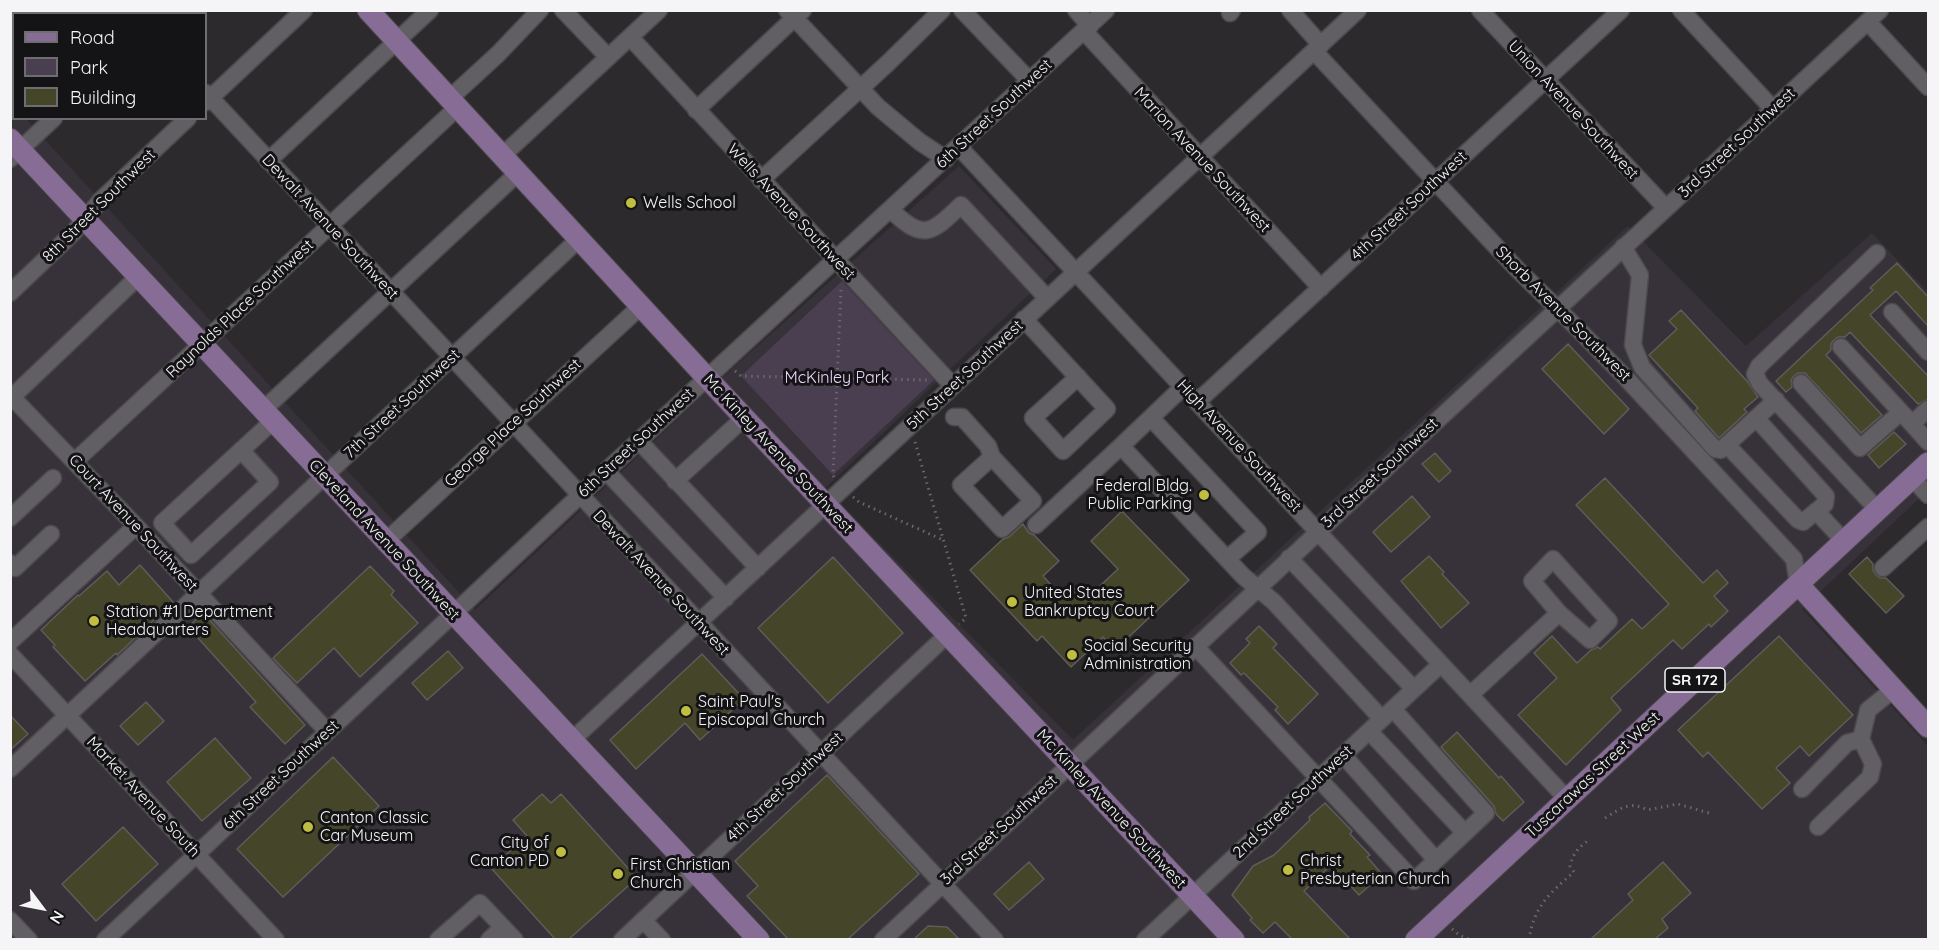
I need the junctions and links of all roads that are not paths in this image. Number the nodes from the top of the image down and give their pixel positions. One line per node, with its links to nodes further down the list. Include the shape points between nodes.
1 (304, 10): 27 (street)
2 (368, 10): 20 (main road, Mc Kinley Avenue Southwest)
3 (430, 10): 20 (street)
4 (540, 10): 28 (street, Raynolds Place Southwest)
5 (563, 10): 22 (street)
6 (659, 10): 19 (street)
7 (942, 10): 26 (street)
8 (962, 10): 24 (street)
9 (1076, 10): 18 (street, Marion Avenue Southwest)
10 (1106, 10): 18 (street, 6th Street Southwest)
11 (1290, 10): 21 (street, Shorb Avenue Southwest)
12 (1358, 10): 21 (street, 5th Street Southwest)
13 (1480, 10): 23 (street, Union Avenue Southwest)
14 (1620, 10): 23 (street, 4th Street Southwest)
15 (1681, 10): 29 (street)
16 (795, 13): 26 (street); 30 (street)
17 (1874, 16): 25 (street); 29 (street, 3rd Street Southwest)
18 (1087, 28): 24 (street, 6th Street Southwest); 36 (street, Marion Avenue Southwest)
19 (630, 37): 22 (street); 30 (street, Wells Avenue Southwest)
20 (396, 41): 28 (main road, Mc Kinley Avenue Southwest); 38 (street)
21 (1317, 48): 36 (street, 5th Street Southwest); 41 (street, Shorb Avenue Southwest)
22 (608, 57): 35 (street)
23 (1546, 80): 41 (street, 4th Street Southwest); 42 (street, Union Avenue Southwest)
24 (1030, 81): 33 (street, 6th Street Southwest)
25 (1929, 87)
26 (860, 88): 37 (street, via 892,120); 40 (street)
27 (207, 98): 38 (street, Dewalt Avenue Southwest)
28 (453, 103): 35 (main road, Mc Kinley Avenue Southwest); 45 (street, Raynolds Place Southwest)
29 (1773, 109): 42 (street, 3rd Street Southwest)
30 (696, 110): 40 (street, Wells Avenue Southwest)
31 (51, 120): 34 (street)
32 (186, 120): 44 (street, 8th Street Southwest)
33 (959, 147): 37 (street, 6th Street Southwest); 50 (street, High Avenue Southwest)
34 (14, 149): 44 (main road, Cleveland Avenue Southwest)
35 (502, 156): 39 (main road, Mc Kinley Avenue Southwest)
36 (1199, 157): 50 (street, 5th Street Southwest); 52 (street, Marion Avenue Southwest)
37 (946, 159): 43 (street, 6th Street Southwest)
38 (268, 161): 45 (street, Dewalt Avenue Southwest)
39 (518, 173): 46 (main road, Mc Kinley Avenue Southwest); 53 (street)
40 (761, 180): 49 (street, Wells Avenue Southwest)
41 (1435, 182): 52 (street, 4th Street Southwest); 57 (street, Shorb Avenue Southwest)
42 (1666, 208): 47 (street, 3rd Street Southwest)
43 (891, 210): 49 (street, 6th Street Southwest); 55 (street, via 906,224 922,231 938,228 961,205)
44 (85, 219): 51 (main road, Cleveland Avenue Southwest); 54 (street, 8th Street Southwest)
45 (330, 227): 53 (street, Dewalt Avenue Southwest); 60 (street, Raynolds Place Southwest)
46 (579, 239): 56 (main road, Mc Kinley Avenue Southwest); 63 (street, 7th Street Southwest)
47 (1623, 247): 57 (street, 3rd Street Southwest); 82 (street, via 1640,275 1633,345 1642,367 1715,449)
48 (1877, 253): 71 (street, via 1759,366 1755,374)
49 (832, 263): 65 (street, 6th Street Southwest); 66 (street, Wells Avenue Southwest)
50 (1075, 272): 55 (street, 5th Street Southwest); 68 (street, High Avenue Southwest)
51 (139, 276): 60 (main road, Cleveland Avenue Southwest); 69 (street)
52 (1321, 288): 72 (street, 4th Street Southwest)
53 (389, 291): 63 (street, Dewalt Avenue Southwest); 74 (street)
54 (10, 293)
55 (1047, 298): 59 (street, 5th Street Southwest)
56 (640, 306): 65 (main road, Mc Kinley Avenue Southwest); 79 (street, George Place Southwest)
57 (1557, 309): 102 (street, 3rd Street Southwest); 111 (street, Shorb Avenue Southwest, via 1794,559)
58 (1892, 312): 62 (street)
59 (1024, 319): 64 (street); 66 (street, 5th Street Southwest)
60 (202, 344): 74 (main road, Cleveland Avenue Southwest); 86 (street, Raynolds Place Southwest)
61 (1841, 347): 78 (street)
62 (1929, 352)
63 (452, 358): 79 (street, Dewalt Avenue Southwest); 89 (street, 7th Street Southwest)
64 (1078, 377): 64 (street, via 1107,409 1063,451 1033,418)
65 (707, 378): 75 (main road, Mc Kinley Avenue Southwest); 80 (street, 6th Street Southwest)
66 (948, 381): 70 (street, 5th Street Southwest)
67 (1800, 383): 78 (street, via 1860,448)
68 (1183, 387): 72 (street, High Avenue Southwest); 76 (street)
69 (11, 395): 86 (street, Court Avenue Southwest)
70 (938, 400): 85 (street, via 954,417 962,417 988,446); 95 (street, 5th Street Southwest)
71 (1776, 400): 77 (street); 96 (street)
72 (1197, 402): 102 (street, High Avenue Southwest)
73 (1929, 409): 78 (street)
74 (268, 415): 84 (street); 89 (main road, Cleveland Avenue Southwest)
75 (744, 418): 92 (street); 95 (main road, Mc Kinley Avenue Southwest)
76 (1151, 418): 83 (street); 107 (street, via 1258,532)
77 (1756, 418): 82 (street); 97 (street, via 1826,496 1825,504)
78 (1906, 418): 81 (street)
79 (513, 423): 94 (street, Dewalt Avenue Southwest); 104 (street, George Place Southwest)
80 (639, 441): 88 (street, 6th Street Southwest); 92 (street)
81 (1929, 442)
82 (1727, 445): 97 (street, via 1798,520 1803,522)
83 (1121, 446): 99 (street); 107 (street)
84 (241, 450): 84 (street, via 162,523 191,555 270,482)
85 (992, 457)
86 (75, 461): 100 (street, Court Avenue Southwest)
87 (1929, 462): 91 (main road, Tuscarawas Street West / SR 172)
88 (606, 471): 94 (street, 6th Street Southwest); 114 (street)
89 (325, 476): 104 (main road, Cleveland Avenue Southwest); 113 (street, 7th Street Southwest)
90 (53, 478): 98 (street)
91 (1912, 478): 93 (street); 96 (main road, Tuscarawas Street West / SR 172)
92 (675, 481): 109 (street)
93 (1929, 495)
94 (579, 496): 115 (street, 6th Street Southwest); 117 (street, Dewalt Avenue Southwest)
95 (826, 505): 109 (street, 5th Street Southwest); 118 (main road, Mc Kinley Avenue Southwest)
96 (1878, 510): 105 (main road, Tuscarawas Street West / SR 172)
97 (1816, 512): 105 (street)
98 (10, 518)
99 (1036, 525)
100 (136, 526): 113 (street, Court Avenue Southwest); 119 (street)
101 (1929, 527): 110 (street)
102 (1318, 531): 106 (street, 3rd Street Southwest); 122 (street, High Avenue Southwest)
103 (51, 534): 108 (street, via 15,568)
104 (386, 541): 115 (main road, Cleveland Avenue Southwest)
105 (1844, 541): 111 (main road, Tuscarawas Street West / SR 172)
106 (1289, 558): 112 (street, 3rd Street Southwest); 123 (street)
107 (1227, 560): 112 (street)
108 (10, 563)
109 (758, 568): 114 (street, 5th Street Southwest)
110 (1883, 568)
111 (1798, 584): 124 (main road); 139 (main road, Tuscarawas Street West / SR 172)
112 (1257, 588): 120 (street, 3rd Street Southwest); 126 (street)
113 (199, 594): 127 (street, 7th Street Southwest); 129 (street, Court Avenue Southwest)
114 (726, 598): 117 (street, 5th Street Southwest)
115 (453, 613): 129 (street, 6th Street Southwest); 132 (main road, Cleveland Avenue Southwest)
116 (1560, 613): 116 (street, via 1532,581 1553,559 1609,621 1590,640); 125 (street)
117 (699, 624): 132 (street, 5th Street Southwest); 133 (street, Dewalt Avenue Southwest)
118 (947, 635): 133 (street, 4th Street Southwest); 135 (main road, Mc Kinley Avenue Southwest)
119 (10, 642)
120 (1195, 646): 135 (street, 3rd Street Southwest); 137 (street)
121 (10, 654): 127 (street, Market Avenue South)
122 (1442, 664): 123 (street, 2nd Street Southwest); 125 (street, High Avenue Southwest)
123 (1414, 689): 126 (street, 2nd Street Southwest)
124 (1894, 689): 128 (main road); 131 (street, via 1868,710)
125 (1470, 694): 139 (street, High Avenue Southwest)
126 (1388, 714): 130 (street, 2nd Street Southwest); 141 (street, via 1486,813)
127 (67, 715): 136 (street, 7th Street Southwest); 142 (street, Market Avenue South)
128 (1926, 719)
129 (327, 731): 142 (street, 6th Street Southwest)
130 (1369, 731): 134 (street, 2nd Street Southwest); 141 (street)
131 (1861, 739): 138 (street, via 1847,743); 140 (street, via 1873,764 1870,777)
132 (572, 740): 144 (main road, Cleveland Avenue Southwest)
133 (821, 753): 144 (street, 4th Street Southwest); 145 (street, Dewalt Avenue Southwest)
134 (1343, 755): 137 (street, 2nd Street Southwest); 143 (street)
135 (1069, 764): 145 (street, 3rd Street Southwest); 146 (main road, Mc Kinley Avenue Southwest)
136 (10, 769)
137 (1318, 778): 143 (street, via 1414,881); 146 (street, 2nd Street Southwest)
138 (1802, 789)
139 (1567, 799): 163 (main road, Tuscarawas Street West / SR 172)
140 (1818, 828)
141 (1465, 832): 143 (street)
142 (196, 854): 151 (street, 6th Street Southwest); 152 (street, Market Avenue South)
143 (1437, 860)
144 (695, 871): 148 (street, 4th Street Southwest); 158 (main road, Cleveland Avenue Southwest)
145 (942, 883): 159 (street, 3rd Street Southwest); 160 (street, Dewalt Avenue Southwest)
146 (1192, 895): 161 (street, 2nd Street Southwest); 162 (main road, Mc Kinley Avenue Southwest)
147 (10, 920): 150 (street)
148 (643, 920): 156 (street, 4th Street Southwest); 157 (street)
149 (503, 927): 153 (street, via 480,903); 154 (street); 155 (street)
150 (28, 939)
151 (105, 939)
152 (276, 939)
153 (438, 939)
154 (489, 939)
155 (515, 939)
156 (622, 939)
157 (662, 939)
158 (759, 939)
159 (883, 939)
160 (995, 939)
161 (1145, 939)
162 (1234, 939)
163 (1416, 939)

